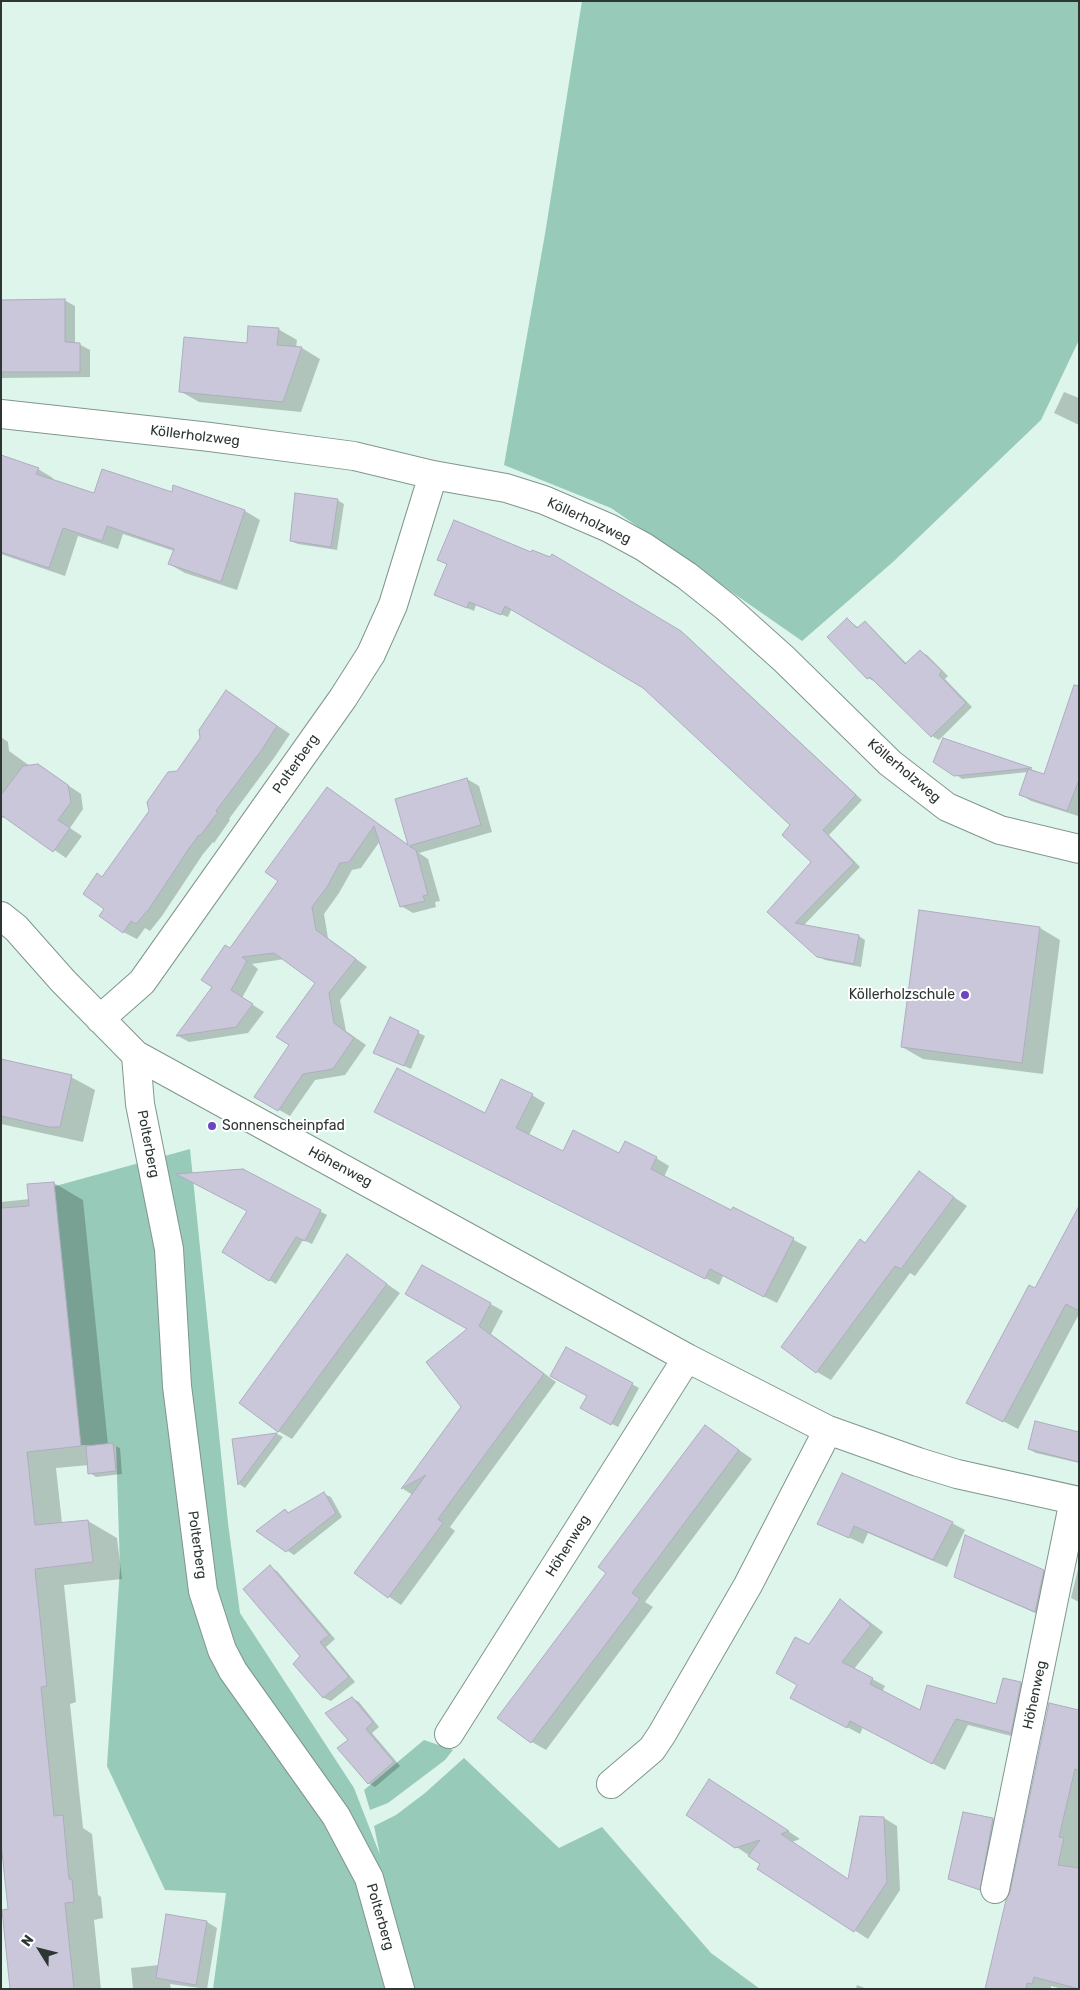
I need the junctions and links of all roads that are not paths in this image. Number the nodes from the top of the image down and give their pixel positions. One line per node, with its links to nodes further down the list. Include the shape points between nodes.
1 (1, 414): 2 (street, Köllerholzweg, via 354,456)
2 (432, 475): 3 (street, Köllerholzweg, via 506,488 544,500 610,528 644,547 688,576 726,607 890,763 940,802 1000,830); 5 (street, Polterberg, via 393,605 371,654 142,982)
3 (1079, 849)
4 (1, 916): 5 (street, Höhenweg)
5 (100, 1018): 6 (street, Höhenweg)
6 (136, 1055): 7 (street, Höhenweg); 13 (street, Polterberg, via 140,1104 169,1250 177,1386 203,1591 222,1650 233,1671 336,1816 369,1878)
7 (687, 1358): 8 (street, Höhenweg); 10 (street, Höhenweg)
8 (828, 1430): 9 (street, Höhenweg, via 958,1474); 11 (street, via 748,1585 662,1734 652,1750)
9 (1076, 1500): 12 (street, Höhenweg)
10 (448, 1734)
11 (611, 1784)
12 (995, 1889)
13 (400, 1989)

